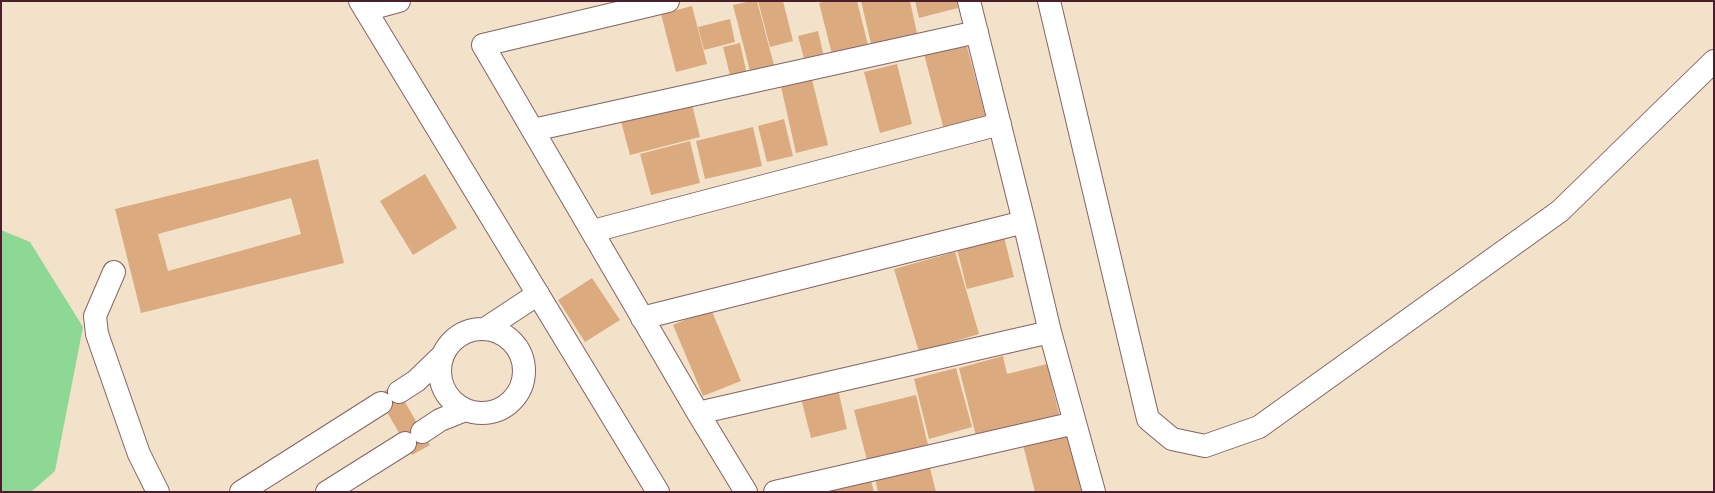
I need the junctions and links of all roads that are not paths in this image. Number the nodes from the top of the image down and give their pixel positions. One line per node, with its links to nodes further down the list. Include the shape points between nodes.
1 (399, 1): 5 (street)
2 (668, 1): 9 (street, via 483,45)
3 (969, 1): 6 (street)
4 (1049, 1): 7 (street, via 1148,419 1172,439 1205,446 1259,426 1560,211)
5 (363, 6): 13 (street)
6 (977, 32): 8 (street); 9 (street)
7 (1714, 61)
8 (1000, 124): 10 (street); 11 (street)
9 (533, 130): 11 (street)
10 (1024, 222): 14 (street); 16 (street)
11 (593, 231): 14 (street)
12 (114, 272): 21 (street, via 95,316 97,334 139,454)
13 (538, 294): 15 (street); 24 (street)
14 (642, 318): 19 (street)
15 (485, 329): 17 (street, via 472,330 460,335 450,343); 18 (street, via 498,332 518,349 523,375 521,388 504,407 485,413)
16 (1050, 332): 19 (street); 20 (street)
17 (443, 354): 18 (street, via 441,381 454,403); 22 (street, via 416,381)
18 (465, 410): 23 (street, via 440,420)
19 (698, 413): 25 (street)
20 (1075, 423): 26 (street); 27 (street)
21 (158, 492)
22 (240, 492)
23 (327, 492)
24 (658, 492)
25 (746, 492)
26 (775, 492)
27 (1094, 492)

